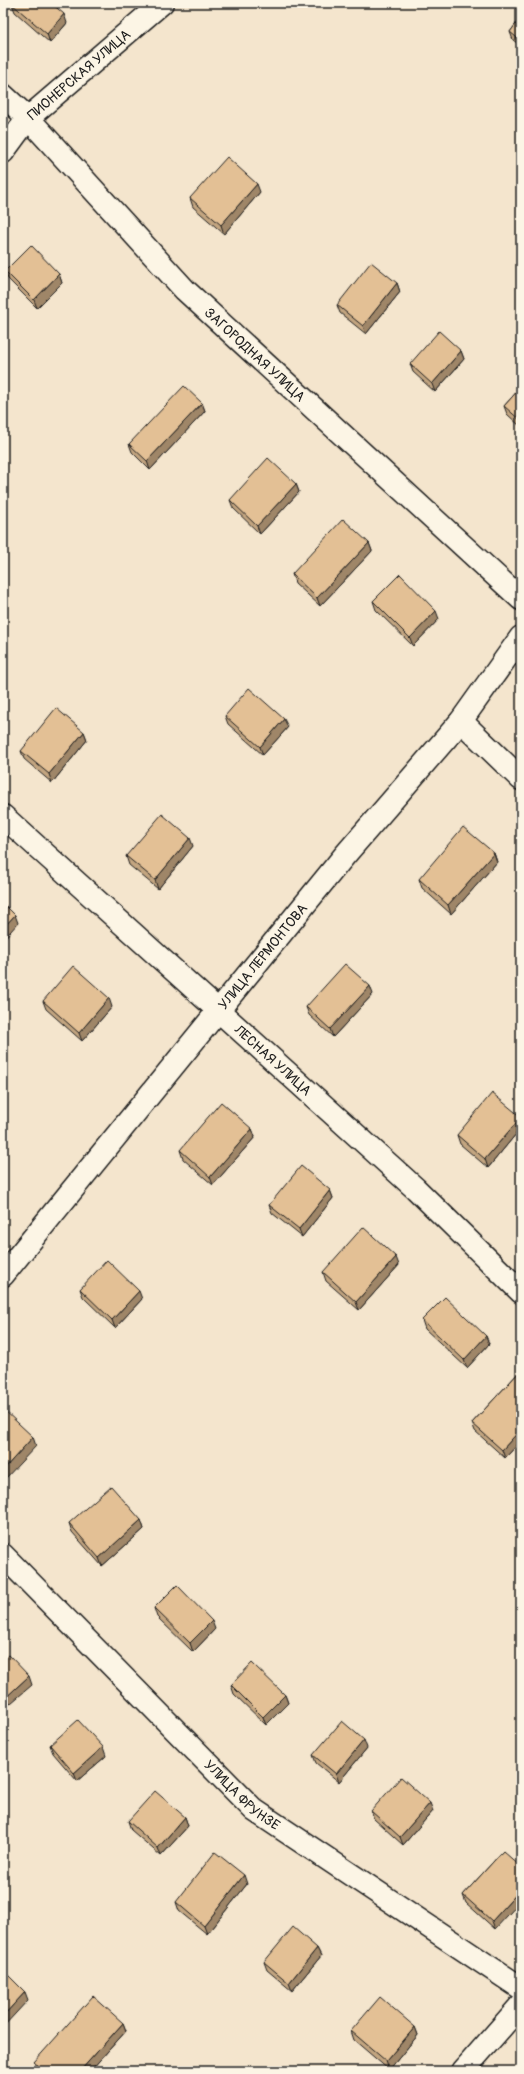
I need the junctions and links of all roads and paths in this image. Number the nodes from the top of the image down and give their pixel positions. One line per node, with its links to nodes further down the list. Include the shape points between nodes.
1 (162, 3): 3 (street, ПИОНЕРСКАЯ УЛИЦА)
2 (3, 95): 3 (street, ЗАГОРОДНАЯ УЛИЦА)
3 (28, 118): 4 (street, ПИОНЕРСКАЯ УЛИЦА); 5 (street, ЗАГОРОДНАЯ УЛИЦА, via 185,290)
4 (3, 152)
5 (521, 599)
6 (521, 637): 7 (street, УЛИЦА ЛЕРМОНТОВА)
7 (461, 721): 8 (street); 10 (street, УЛИЦА ЛЕРМОНТОВА)
8 (521, 779)
9 (3, 816): 10 (street, ЛЕСНАЯ УЛИЦА)
10 (219, 1009): 11 (street, УЛИЦА ЛЕРМОНТОВА); 12 (street, ЛЕСНАЯ УЛИЦА, via 416,1189)
11 (3, 1275)
12 (521, 1292)
13 (3, 1555): 14 (street, УЛИЦА ФРУНЗЕ, via 254,1810)
14 (521, 1988)
15 (521, 2005): 16 (street)
16 (463, 2071)

